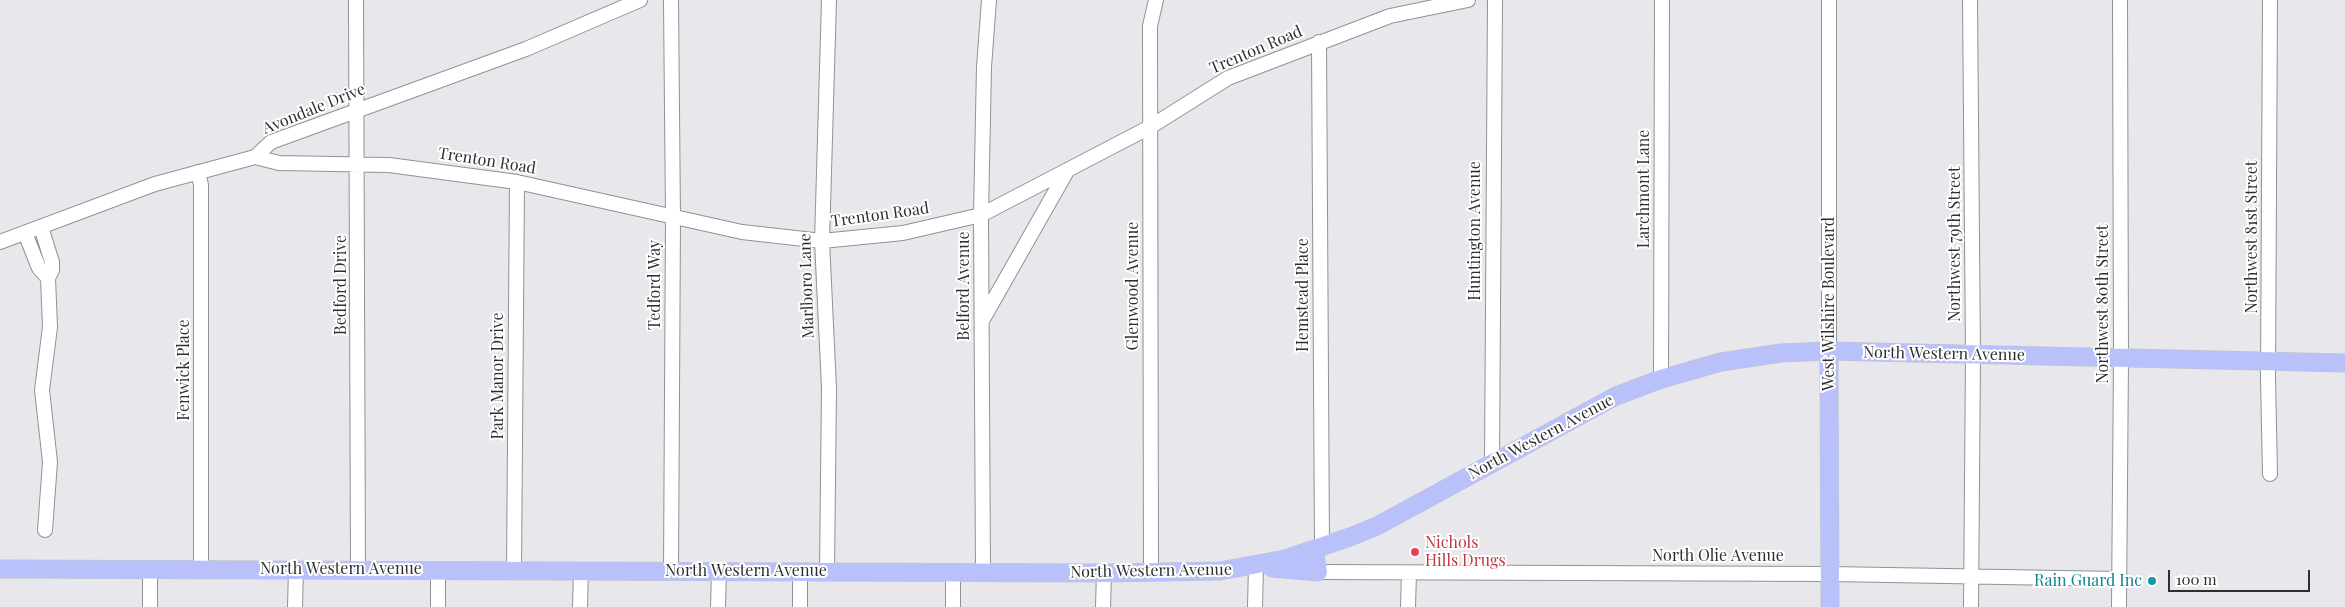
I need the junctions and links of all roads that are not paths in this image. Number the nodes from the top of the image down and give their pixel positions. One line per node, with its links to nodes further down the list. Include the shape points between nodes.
1 (356, 0): 15 (street, Bedford Drive)
2 (640, 0): 15 (street, Avondale Drive, via 526,49)
3 (671, 0): 23 (street, Tedford Way)
4 (829, 0): 26 (street, Marlboro Lane)
5 (989, 0): 22 (street, Belford Avenue, via 984,66)
6 (1156, 0): 16 (street, Glenwood Avenue, via 1150,26)
7 (1468, 0): 14 (street, Trenton Road, via 1390,16)
8 (1495, 0): 36 (street, Huntington Avenue)
9 (1662, 0): 35 (street, Larchmont Lane)
10 (1829, 0): 30 (street, West Wilshire Boulevard)
11 (1970, 0): 31 (street, Northwest 79th Street)
12 (2120, 0): 32 (street, Northwest 80th Street)
13 (2270, 0): 33 (street, Northwest 81st Street)
14 (1320, 42): 16 (street, Trenton Road, via 1228,78); 39 (street, Hemstead Place)
15 (358, 110): 17 (street, Avondale Drive, via 271,142); 18 (street, Bedford Drive)
16 (1150, 126): 19 (street, Trenton Road); 58 (street, Glenwood Avenue)
17 (255, 156): 18 (street, Trenton Road, via 279,163); 20 (street, Avondale Drive)
18 (358, 164): 21 (street, Trenton Road); 45 (street, Bedford Drive)
19 (1067, 170): 22 (street, Trenton Road); 29 (street)
20 (198, 172): 24 (street, Avondale Drive, via 155,184); 44 (street, Fenwick Place, via 201,185)
21 (517, 182): 23 (street, Trenton Road); 47 (street, Park Manor Drive)
22 (981, 215): 26 (street, Trenton Road, via 903,233); 29 (street, Belford Avenue)
23 (673, 218): 26 (street, Trenton Road, via 742,232); 49 (street, Tedford Way)
24 (41, 227): 25 (street, Avondale Drive); 28 (street, via 52,262)
25 (25, 232): 27 (street, Avondale Drive); 28 (street, via 39,268)
26 (822, 241): 52 (street, Marlboro Lane, via 829,388)
27 (0, 242)
28 (48, 278): 38 (street, via 50,328 42,390 51,473)
29 (982, 321): 54 (street, Belford Avenue)
30 (1829, 351): 31 (main road, North Western Avenue); 35 (main road, North Western Avenue, via 1755,356); 59 (main road, West Wilshire Boulevard)
31 (1973, 355): 32 (main road, North Western Avenue); 60 (street, Northwest 79th Street)
32 (2121, 358): 33 (main road, North Western Avenue); 61 (street, Northwest 80th Street)
33 (2269, 361): 34 (main road, North Western Avenue); 37 (street, Northwest 81st Street)
34 (2345, 363)
35 (1661, 378): 36 (main road, North Western Avenue, via 1594,407)
36 (1492, 463): 39 (main road, North Western Avenue, via 1377,526)
37 (2270, 474)
38 (45, 530)
39 (1318, 550): 40 (main road, North Western Avenue); 55 (main road)
40 (1256, 566): 55 (main road); 58 (main road, North Western Avenue); 70 (street)
41 (0, 569): 42 (main road, North Western Avenue)
42 (150, 569): 44 (main road, North Western Avenue); 62 (street)
43 (296, 569): 44 (main road, North Western Avenue); 45 (main road, North Western Avenue); 63 (street)
44 (201, 570)
45 (358, 570): 46 (main road, North Western Avenue)
46 (438, 570): 47 (main road, North Western Avenue); 64 (street)
47 (514, 570): 48 (main road, North Western Avenue)
48 (580, 570): 49 (main road, North Western Avenue); 65 (street)
49 (671, 571): 50 (main road, North Western Avenue)
50 (718, 571): 51 (main road, North Western Avenue); 66 (street)
51 (800, 571): 52 (main road, North Western Avenue); 67 (street)
52 (827, 572): 53 (main road, North Western Avenue)
53 (953, 572): 54 (main road, North Western Avenue); 68 (street)
54 (983, 572): 57 (main road, North Western Avenue)
55 (1318, 572): 56 (street, North Olie Avenue)
56 (1408, 572): 59 (street, North Olie Avenue); 71 (street)
57 (1104, 573): 58 (main road, North Western Avenue); 69 (street)
58 (1151, 573)
59 (1830, 574): 60 (street, North Olie Avenue); 72 (main road, West Wilshire Boulevard)
60 (1971, 577): 61 (street, North Olie Avenue); 73 (street, Northwest 79th Street)
61 (2119, 579): 74 (street, Northwest 80th Street)
62 (150, 607)
63 (295, 607)
64 (438, 607)
65 (580, 607)
66 (718, 607)
67 (800, 607)
68 (953, 607)
69 (1103, 607)
70 (1255, 607)
71 (1408, 607)
72 (1830, 607)
73 (1971, 607)
74 (2119, 607)

